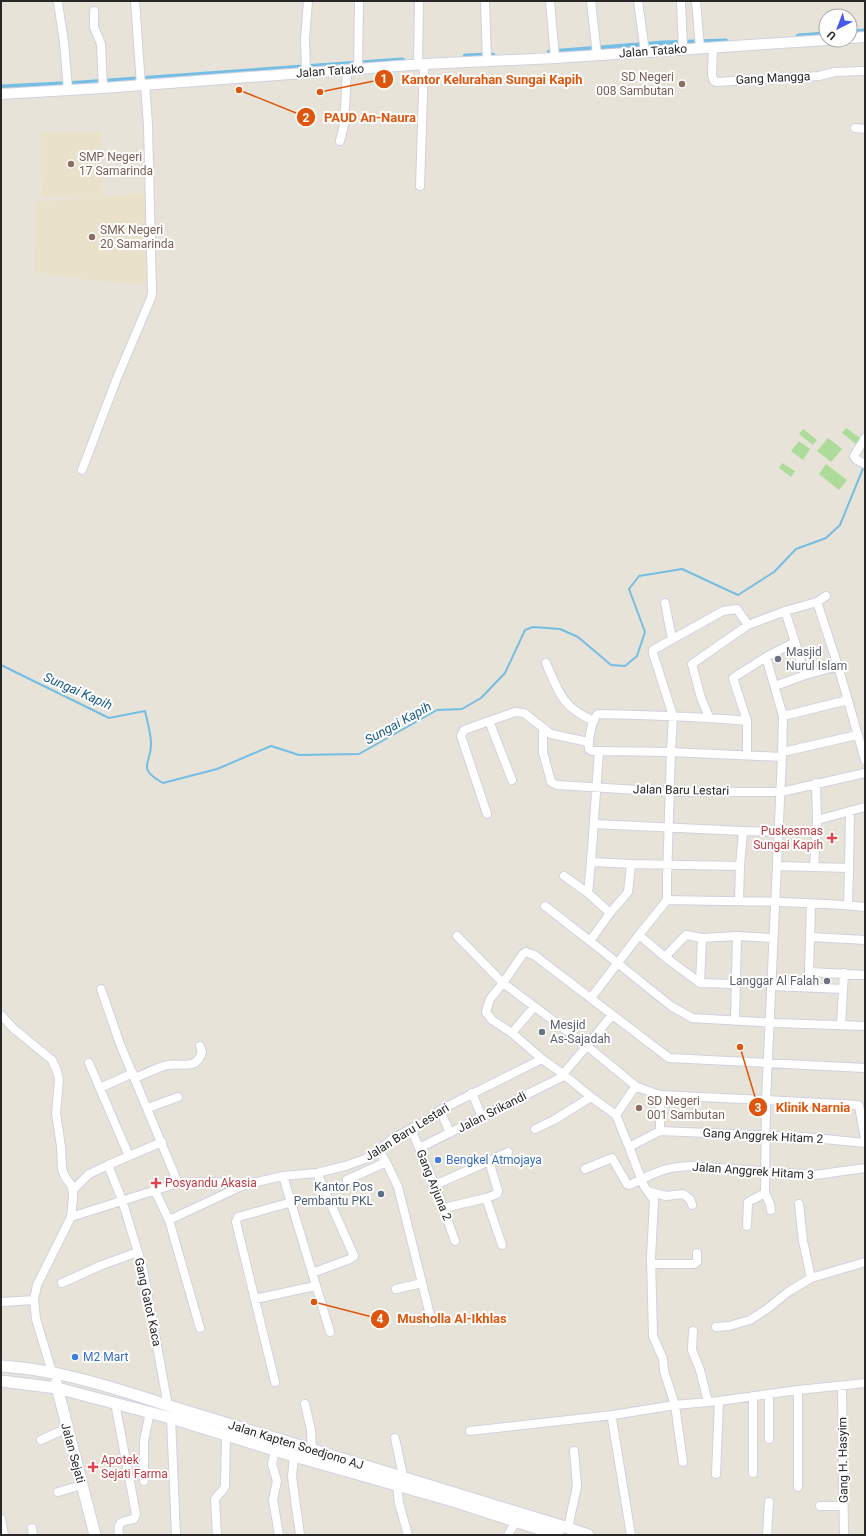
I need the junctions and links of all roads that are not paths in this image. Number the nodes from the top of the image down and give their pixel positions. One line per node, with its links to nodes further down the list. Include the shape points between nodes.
1 (135, 1): 26 (street)
2 (308, 1): 23 (street)
3 (358, 1): 22 (street)
4 (419, 1): 21 (street)
5 (485, 1): 20 (street)
6 (550, 1): 19 (street)
7 (591, 1): 18 (street)
8 (638, 1): 17 (street)
9 (681, 1): 15 (street)
10 (696, 1): 16 (street)
11 (58, 3): 28 (street)
12 (94, 11): 27 (street, via 94,27 101,44)
13 (818, 40): 14 (street, Jalan Tatako)
14 (713, 47): 16 (street, Jalan Tatako); 25 (street, Gang Mangga, via 712,75 716,82)
15 (683, 48): 16 (street, Jalan Tatako); 17 (street, Jalan Tatako)
16 (700, 48)
17 (644, 51): 18 (street, Jalan Tatako)
18 (597, 55): 19 (street, Jalan Tatako)
19 (555, 57): 20 (street, Jalan Tatako)
20 (487, 60): 21 (street, Jalan Tatako)
21 (420, 63): 22 (street, Jalan Tatako); 33 (street)
22 (358, 65): 24 (street, Jalan Tatako)
23 (306, 68): 24 (street, Jalan Tatako); 26 (street, Jalan Tatako)
24 (347, 70): 32 (street, via 344,125)
25 (865, 71)
26 (143, 84): 27 (street, Jalan Tatako); 36 (street, via 148,141 152,292)
27 (103, 88): 28 (street, Jalan Tatako)
28 (68, 90): 29 (street, Jalan Tatako)
29 (1, 94)
30 (855, 128): 31 (street)
31 (865, 128)
32 (340, 141)
33 (420, 186)
34 (865, 438): 35 (street, via 854,455)
35 (861, 462)
36 (82, 470)
37 (826, 596): 38 (street)
38 (817, 602): 40 (street); 46 (street)
39 (665, 603): 42 (street)
40 (785, 611): 41 (street); 43 (street)
41 (748, 625): 42 (street, via 739,610 723,610); 52 (street, via 692,664)
42 (672, 639): 50 (street, via 652,652)
43 (795, 642): 44 (street); 47 (street)
44 (766, 657): 48 (street); 55 (street, via 733,678)
45 (546, 663): 54 (street, via 567,704)
46 (838, 666): 47 (street); 49 (street)
47 (805, 675): 48 (street)
48 (775, 686): 51 (street)
49 (848, 700): 51 (street); 57 (street)
50 (673, 716): 52 (street); 54 (street, via 598,714); 60 (street)
51 (783, 716): 62 (street)
52 (709, 717): 55 (street)
53 (489, 721): 56 (street, via 520,712); 65 (street); 72 (street, via 464,730 461,736)
54 (594, 721): 58 (street)
55 (747, 721): 61 (street)
56 (543, 729): 58 (street, via 550,734); 67 (street, Jalan Baru Lestari, via 543,752 552,784)
57 (857, 734): 62 (street); 63 (street)
58 (588, 742): 59 (street, via 589,750)
59 (599, 751): 60 (street); 67 (street)
60 (672, 752): 61 (street); 68 (street)
61 (747, 755): 62 (street)
62 (783, 755): 69 (street)
63 (865, 760)
64 (865, 773): 66 (street, Jalan Baru Lestari)
65 (512, 780)
66 (816, 783): 69 (street, Jalan Baru Lestari); 73 (street)
67 (597, 788): 68 (street, Jalan Baru Lestari); 74 (street)
68 (670, 792): 69 (street, Jalan Baru Lestari); 75 (street)
69 (781, 792): 77 (street)
70 (865, 807): 71 (street)
71 (850, 812): 73 (street); 84 (street)
72 (487, 814)
73 (817, 820): 83 (street)
74 (594, 824): 75 (street); 78 (street)
75 (669, 828): 76 (street); 80 (street)
76 (743, 831): 77 (street); 81 (street)
77 (778, 832): 82 (street)
78 (591, 862): 79 (street); 86 (street)
79 (631, 864): 80 (street); 94 (street, via 628,892)
80 (668, 865): 81 (street); 87 (street)
81 (740, 866): 88 (street)
82 (777, 866): 83 (street); 89 (street)
83 (814, 867): 84 (street)
84 (849, 868): 91 (street)
85 (564, 876): 86 (street)
86 (588, 893): 94 (street)
87 (667, 900): 88 (street); 96 (street)
88 (739, 901): 89 (street)
89 (776, 903): 90 (street); 100 (street)
90 (811, 904): 91 (street); 98 (street)
91 (848, 905): 93 (street)
92 (545, 906): 102 (street)
93 (865, 907)
94 (610, 913): 102 (street)
95 (457, 936): 108 (street)
96 (639, 936): 103 (street); 104 (street)
97 (737, 936): 99 (street); 100 (street); 110 (street)
98 (811, 937): 101 (street); 105 (street)
99 (702, 938): 103 (street, via 684,936); 109 (street)
100 (773, 938): 111 (street)
101 (865, 940)
102 (590, 941): 104 (street)
103 (665, 956): 109 (street)
104 (617, 963): 115 (street); 119 (street, via 686,1016)
105 (809, 972): 106 (street); 112 (street)
106 (844, 973): 107 (street); 114 (street)
107 (865, 974)
108 (504, 983): 115 (street, via 523,954 528,953); 116 (street); 123 (street, via 490,999 486,1012 492,1020)
109 (700, 983): 110 (street)
110 (735, 984): 119 (street)
111 (772, 986): 112 (street); 120 (street)
112 (809, 988): 114 (street)
113 (101, 989): 131 (street)
114 (843, 990): 121 (street)
115 (591, 998): 118 (street)
116 (534, 1007): 123 (street); 125 (street)
117 (1, 1015): 170 (street, via 52,1060 57,1071 59,1080 56,1113 62,1169)
118 (612, 1015): 125 (street); 128 (street, via 669,1058)
119 (735, 1021): 120 (street)
120 (770, 1023): 121 (street); 128 (street)
121 (841, 1025): 122 (street)
122 (865, 1026)
123 (512, 1033): 126 (street)
124 (200, 1046): 131 (street, via 202,1054 191,1064 169,1064)
125 (587, 1046): 130 (street); 132 (street)
126 (542, 1059): 130 (street); 134 (street, Jalan Baru Lestari)
127 (89, 1063): 133 (street)
128 (768, 1063): 129 (street); 138 (street)
129 (865, 1068)
130 (564, 1075): 137 (street); 142 (street, Jalan Srikandi)
131 (134, 1076): 133 (street); 139 (street)
132 (637, 1087): 135 (street); 141 (street)
133 (100, 1088): 155 (street)
134 (472, 1093): 140 (street, Jalan Baru Lestari); 142 (street)
135 (660, 1095): 138 (street); 145 (street)
136 (178, 1097): 139 (street)
137 (592, 1097): 141 (street); 144 (street)
138 (766, 1100): 147 (street); 148 (street, via 858,1105)
139 (148, 1108): 149 (street)
140 (440, 1110): 143 (street, Jalan Baru Lestari); 146 (street)
141 (616, 1115): 151 (street)
142 (482, 1117): 146 (street, Jalan Srikandi)
143 (411, 1129): 152 (street, Gang Arjuna 2); 153 (street, Jalan Baru Lestari, via 392,1139)
144 (536, 1129)
145 (660, 1131): 147 (street, Gang Anggrek Hitam 2); 151 (street)
146 (450, 1133): 152 (street, Jalan Srikandi)
147 (765, 1136): 150 (street, Gang Anggrek Hitam 2); 161 (street)
148 (865, 1139)
149 (162, 1142): 155 (street); 166 (street)
150 (865, 1143)
151 (628, 1147): 164 (street)
152 (420, 1148): 168 (street, Gang Arjuna 2)
153 (379, 1151): 157 (street); 162 (street, Jalan Baru Lestari, via 352,1164)
154 (508, 1152): 156 (street)
155 (129, 1156): 158 (street)
156 (489, 1161): 168 (street); 173 (street, via 498,1192)
157 (386, 1162): 165 (street); 192 (street, via 398,1187)
158 (108, 1165): 170 (street, via 89,1174); 174 (street, Gang Gatot Kaca)
159 (865, 1168): 161 (street, Jalan Anggrek Hitam 3, via 815,1175)
160 (585, 1169): 164 (street, Jalan Anggrek Hitam 3, via 614,1158 628,1185)
161 (764, 1172): 164 (street, Jalan Anggrek Hitam 3, via 690,1166 664,1169); 172 (street)
162 (317, 1173): 163 (street, Jalan Baru Lestari); 189 (street, via 354,1256)
163 (283, 1176): 167 (street, Jalan Baru Lestari); 175 (street)
164 (642, 1178): 171 (street)
165 (347, 1180)
166 (178, 1183): 167 (street, Jalan Baru Lestari, via 213,1182); 169 (street, Jalan Baru Lestari)
167 (244, 1185): 181 (street)
168 (435, 1185): 178 (street, Gang Arjuna 2)
169 (154, 1189): 174 (street, Jalan Baru Lestari); 181 (street)
170 (73, 1190): 180 (street)
171 (650, 1192): 177 (street, via 666,1196 683,1194 690,1199); 188 (street, via 654,1200)
172 (765, 1193): 179 (street); 182 (street, via 748,1202)
173 (486, 1198): 178 (street); 184 (street)
174 (122, 1200): 180 (street, Jalan Baru Lestari); 185 (street, Gang Gatot Kaca)
175 (292, 1202): 189 (street); 195 (street, via 237,1218)
176 (799, 1204): 190 (street, via 803,1241)
177 (692, 1205)
178 (444, 1208): 183 (street, Gang Arjuna 2)
179 (771, 1210)
180 (71, 1217): 196 (street, via 37,1285)
181 (169, 1220): 200 (street)
182 (747, 1226)
183 (455, 1241)
184 (502, 1245)
185 (138, 1252): 191 (street); 218 (street, Gang Gatot Kaca)
186 (697, 1253): 188 (street, via 697,1262 694,1264)
187 (865, 1262): 190 (street)
188 (651, 1264): 217 (street, via 653,1336)
189 (312, 1272): 193 (street)
190 (812, 1278): 199 (street, via 750,1320)
191 (62, 1282)
192 (422, 1283): 194 (street); 198 (street)
193 (315, 1286): 195 (street); 202 (street)
194 (396, 1289)
195 (255, 1299): 206 (street)
196 (34, 1300): 197 (street); 204 (street, via 36,1319)
197 (1, 1302)
198 (432, 1323)
199 (716, 1327)
200 (200, 1328)
201 (693, 1331): 214 (street, via 692,1350)
202 (330, 1332)
203 (1, 1366): 204 (main road, Jalan Kapten Soedjono AJ)
204 (52, 1372): 209 (main road, Jalan Sejati); 218 (main road, Jalan Kapten Soedjono AJ, via 114,1388)
205 (1, 1381): 209 (main road, Jalan Kapten Soedjono AJ)
206 (275, 1382)
207 (865, 1383): 208 (street)
208 (842, 1386): 210 (street); 243 (street, Gang H. Hasyim)
209 (57, 1388): 215 (main road, Jalan Kapten Soedjono AJ); 222 (main road, Jalan Sejati)
210 (798, 1390): 211 (street); 239 (street)
211 (769, 1394): 212 (street); 226 (street)
212 (753, 1396): 213 (street); 233 (street)
213 (719, 1401): 214 (street); 234 (street)
214 (708, 1402): 217 (street)
215 (115, 1403): 219 (main road, Jalan Kapten Soedjono AJ); 249 (street, via 136,1514 134,1519 120,1523)
216 (305, 1404): 229 (street, via 311,1430)
217 (675, 1405): 220 (street); 232 (street)
218 (168, 1406): 229 (main road, Jalan Kapten Soedjono AJ)
219 (150, 1412): 221 (main road, Jalan Kapten Soedjono AJ); 235 (street, via 143,1450)
220 (613, 1415): 223 (street); 258 (street)
221 (171, 1418): 224 (main road, Jalan Kapten Soedjono AJ); 250 (street)
222 (67, 1428): 227 (street); 237 (main road, Jalan Sejati)
223 (470, 1431)
224 (226, 1435): 228 (main road, Jalan Kapten Soedjono AJ); 251 (street, via 225,1486 215,1498)
225 (395, 1438): 236 (street)
226 (769, 1439)
227 (41, 1440)
228 (275, 1450): 231 (main road, Jalan Kapten Soedjono AJ); 252 (street, via 272,1464 277,1481 273,1500)
229 (312, 1450): 236 (main road, Jalan Kapten Soedjono AJ)
230 (574, 1451): 246 (street, via 577,1486)
231 (294, 1456): 236 (main road, Jalan Kapten Soedjono AJ); 253 (street, via 292,1477)
232 (683, 1462)
233 (753, 1473)
234 (716, 1474)
235 (144, 1481)
236 (400, 1481): 238 (main road, Jalan Kapten Soedjono AJ); 254 (street, via 399,1503)
237 (82, 1485): 240 (street); 248 (main road, Jalan Sejati)
238 (414, 1485): 245 (main road, Jalan Kapten Soedjono AJ); 246 (main road, Jalan Kapten Soedjono AJ)
239 (798, 1487)
240 (58, 1492)
241 (769, 1502): 259 (street)
242 (820, 1506): 243 (street)
243 (843, 1506): 260 (street, Gang H. Hasyim)
244 (1, 1519): 247 (street)
245 (516, 1521): 255 (street); 256 (main road, Jalan Kapten Soedjono AJ)
246 (568, 1528): 257 (main road, Jalan Kapten Soedjono AJ)
247 (4, 1535)
248 (95, 1535)
249 (119, 1535)
250 (176, 1535)
251 (217, 1535)
252 (280, 1535)
253 (300, 1535)
254 (408, 1535)
255 (508, 1535)
256 (558, 1535)
257 (588, 1535)
258 (631, 1535)
259 (767, 1535)
260 (844, 1535)

